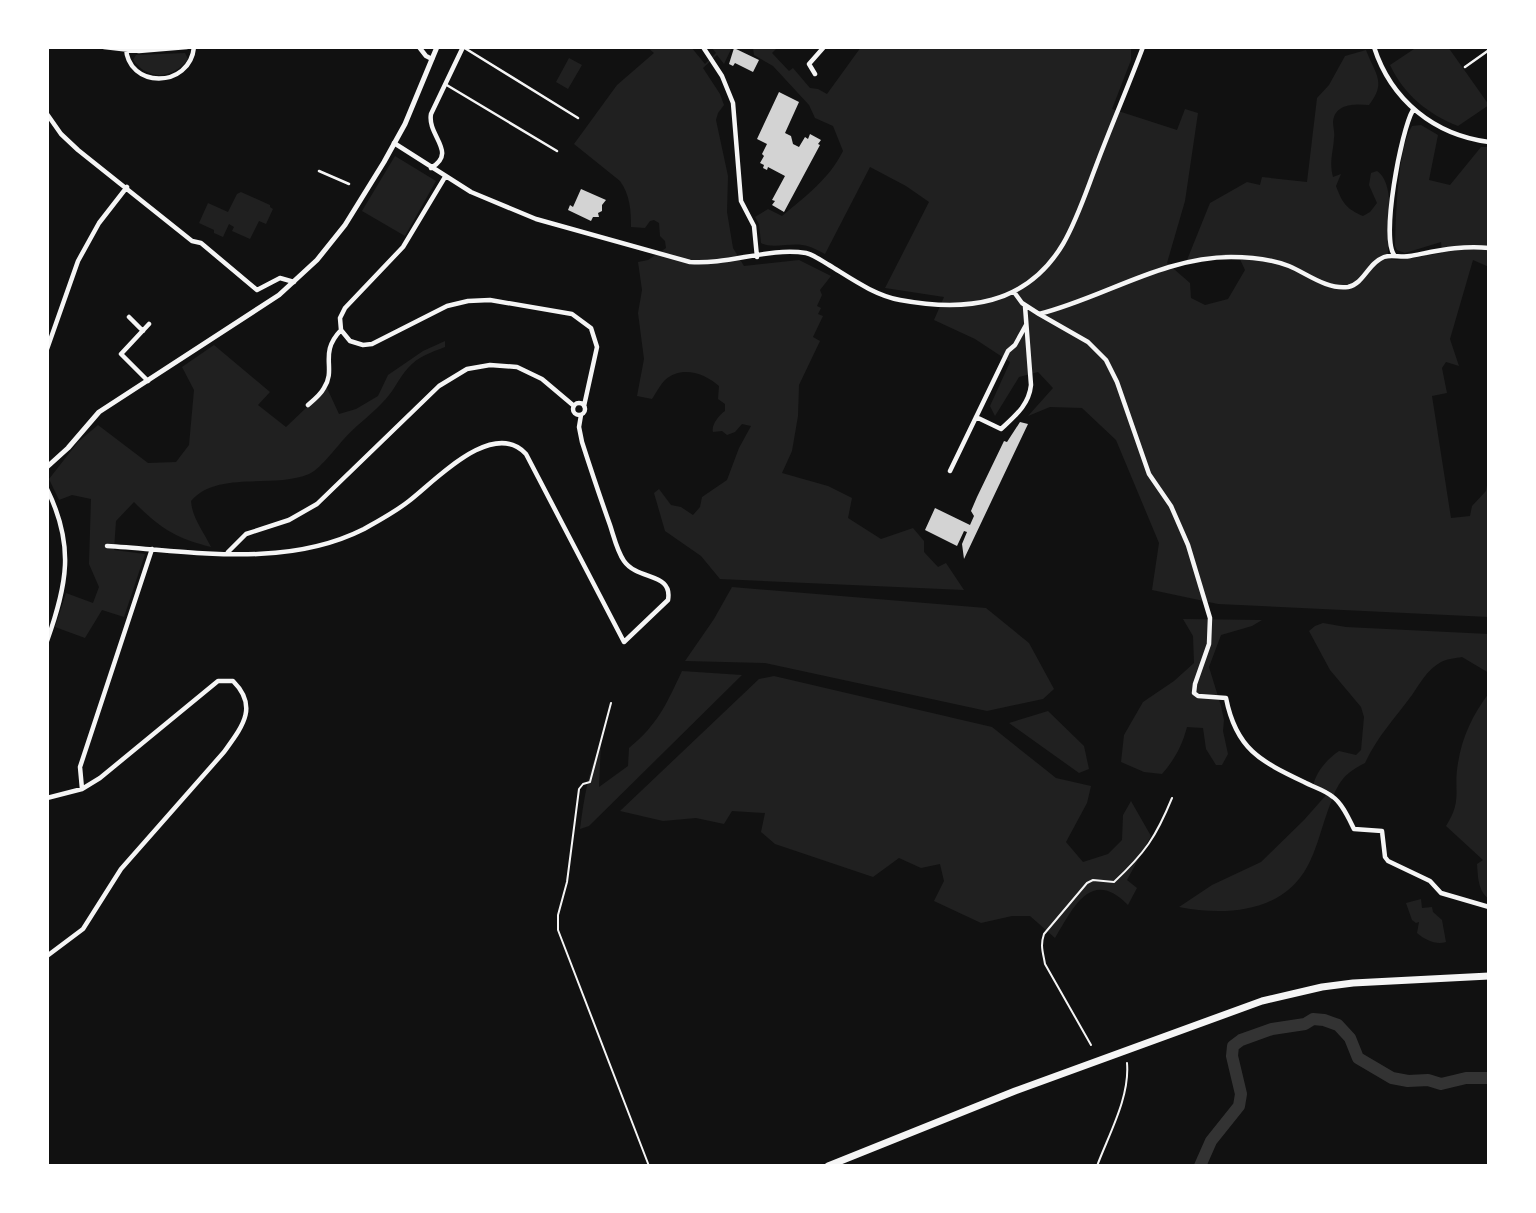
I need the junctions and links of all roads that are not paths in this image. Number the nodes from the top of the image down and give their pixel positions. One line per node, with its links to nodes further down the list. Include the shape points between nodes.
1 (104, 47): 11 (street)
2 (187, 47): 11 (street)
3 (194, 47): 11 (street, via 184,69 160,80 138,71 128,60)
4 (419, 47): 13 (street)
5 (437, 47): 13 (street)
6 (463, 47): 16 (street); 19 (street)
7 (703, 47): 30 (street, via 733,103 741,201 754,226)
8 (824, 47): 15 (street, via 809,64)
9 (1143, 47): 32 (street, via 1062,244 1041,272)
10 (1374, 47): 17 (street, via 1387,76)
11 (126, 49)
12 (1489, 50): 14 (street)
13 (432, 59): 21 (street)
14 (1465, 67)
15 (815, 74)
16 (445, 84): 22 (street); 23 (street, via 429,121 443,156)
17 (1413, 110): 20 (street, via 1457,135); 29 (street, via 1392,194 1390,247)
18 (47, 114): 27 (street, via 67,140)
19 (578, 118)
20 (1489, 142)
21 (394, 143): 23 (street); 31 (street, via 345,225)
22 (557, 151)
23 (431, 168): 25 (street)
24 (319, 171): 26 (street)
25 (445, 177): 30 (street, via 552,225 690,262); 38 (street, via 403,247 345,308)
26 (349, 184)
27 (127, 187): 31 (street, via 257,290 280,278); 40 (street, via 78,261)
28 (1489, 247): 29 (street, via 1450,247)
29 (1395, 256): 34 (street, via 1375,263 1359,282 1338,287 1288,265 1250,257 1190,262)
30 (757, 257): 32 (street, via 806,253 869,289 901,300 956,306)
31 (295, 282): 41 (street)
32 (1014, 292): 33 (street)
33 (1025, 306): 34 (street); 37 (street)
34 (1039, 314): 56 (street, via 1082,338 1106,360 1149,474 1171,506 1188,545 1211,626 1194,693 1226,698 1230,720 1253,753 1335,797 1354,829 1382,831 1388,861 1430,881 1441,893)
35 (129, 317): 39 (street)
36 (149, 324): 39 (street)
37 (1026, 325): 46 (street); 46 (street, via 1030,396 1001,429)
38 (341, 330): 42 (street, via 329,347 325,387); 43 (street, via 356,344 372,344 447,306 480,299 572,314 591,328 597,347)
39 (143, 331): 41 (street, via 121,354)
40 (47, 349)
41 (148, 381): 47 (street, via 99,412)
42 (308, 405)
43 (584, 406): 44 (street); 45 (street)
44 (574, 407): 45 (street); 52 (street, via 542,379 517,367 467,369 439,386 317,504 289,520 246,534)
45 (581, 415): 52 (street, via 582,442 621,555 635,572 659,579 668,589 664,604 624,642 526,454 507,443 478,449 460,459 388,516 335,541 284,554)
46 (976, 417): 48 (street)
47 (47, 467)
48 (950, 471)
49 (47, 489): 53 (street, via 58,511 67,568)
50 (107, 546): 51 (street)
51 (152, 549): 52 (street); 54 (street, via 80,767)
52 (228, 553)
53 (47, 641)
54 (82, 789): 55 (street); 57 (street, via 218,681 233,681 239,688 248,706 238,733 121,869 83,929)
55 (47, 798)
56 (1489, 907)
57 (47, 956)
58 (1489, 976): 59 (highway, via 1364,982 1262,1001)
59 (828, 1166)

